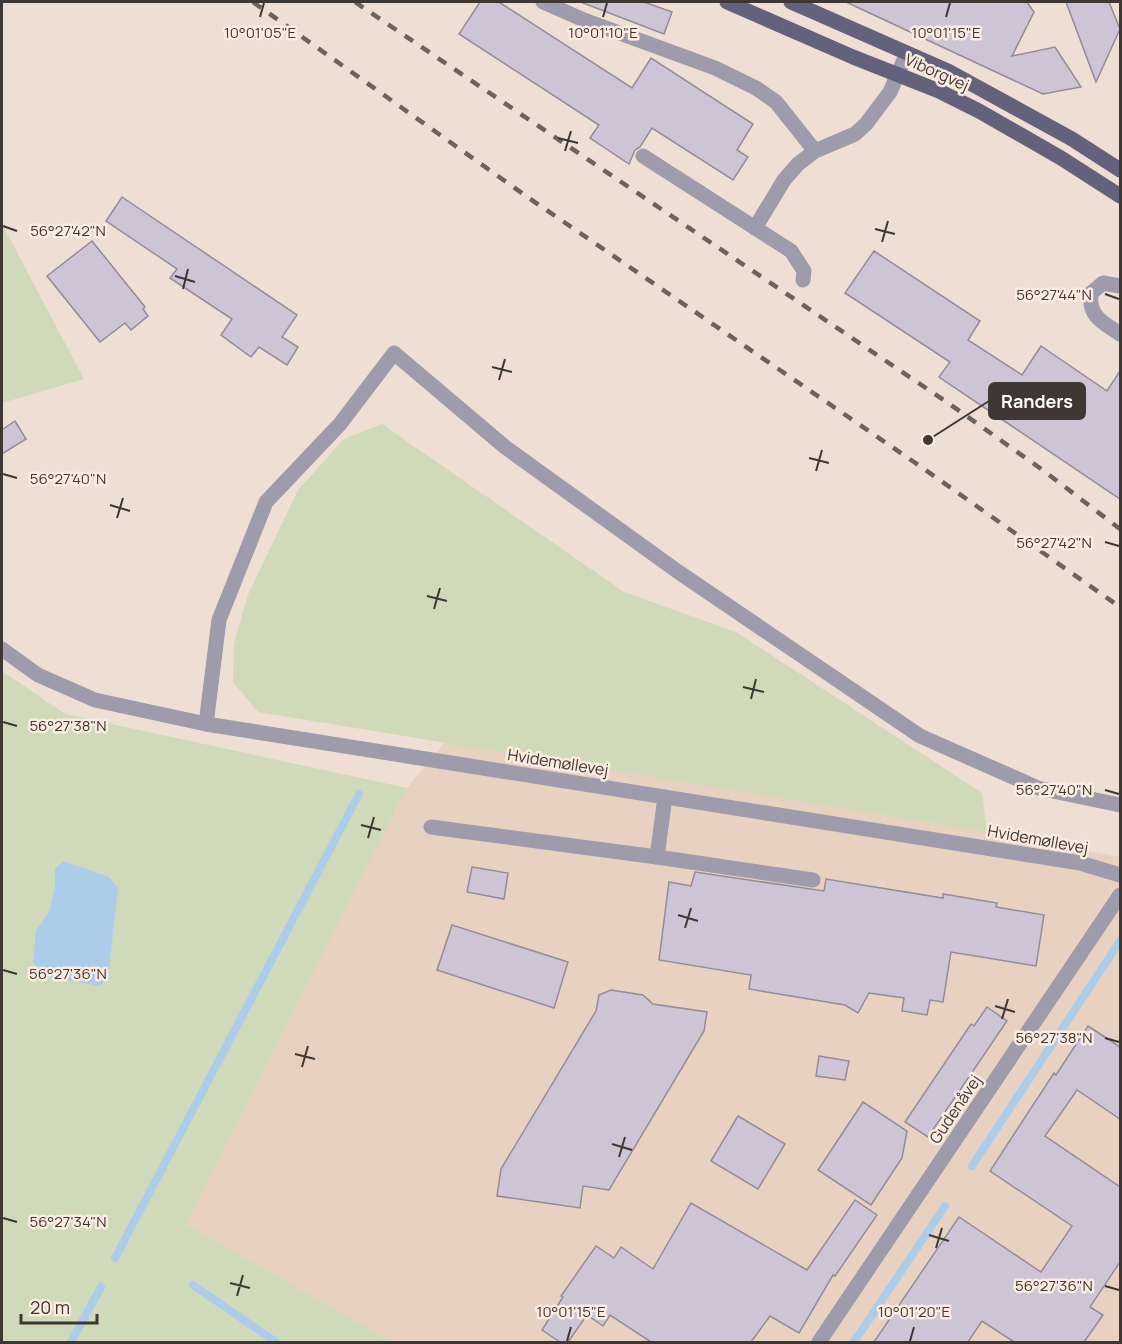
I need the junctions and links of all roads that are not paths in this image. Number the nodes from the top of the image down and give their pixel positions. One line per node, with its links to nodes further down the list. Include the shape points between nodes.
1 (543, 2): 6 (street, via 715,68 756,88 776,102)
2 (728, 2): 5 (main road, Viborgvej)
3 (791, 2): 4 (main road, Viborgvej)
4 (907, 53): 5 (street); 8 (main road, Viborgvej, via 990,93)
5 (898, 74): 6 (street, via 885,100 866,124 855,134); 9 (main road, Viborgvej, via 980,111)
6 (815, 152): 10 (street, via 784,180)
7 (643, 156): 10 (street)
8 (1120, 170)
9 (1120, 196)
10 (755, 228): 11 (street, via 791,251 804,271)
11 (803, 280)
12 (1120, 286): 13 (street, via 1103,284 1091,293 1089,306 1097,318)
13 (1120, 334)
14 (2, 649): 15 (street, Hvidemøllevej, via 38,675 95,700)
15 (206, 724): 16 (street, Hvidemøllevej); 17 (street, via 219,620 266,502 340,424 394,353 515,454 677,571 920,736 1038,788)
16 (664, 797): 19 (street); 20 (street, Hvidemøllevej, via 1080,863)
17 (1120, 805)
18 (431, 827): 19 (street)
19 (657, 857): 21 (street)
20 (1120, 875)
21 (813, 880)
22 (1120, 895): 23 (street, Gudenåvej)
23 (819, 1342)

